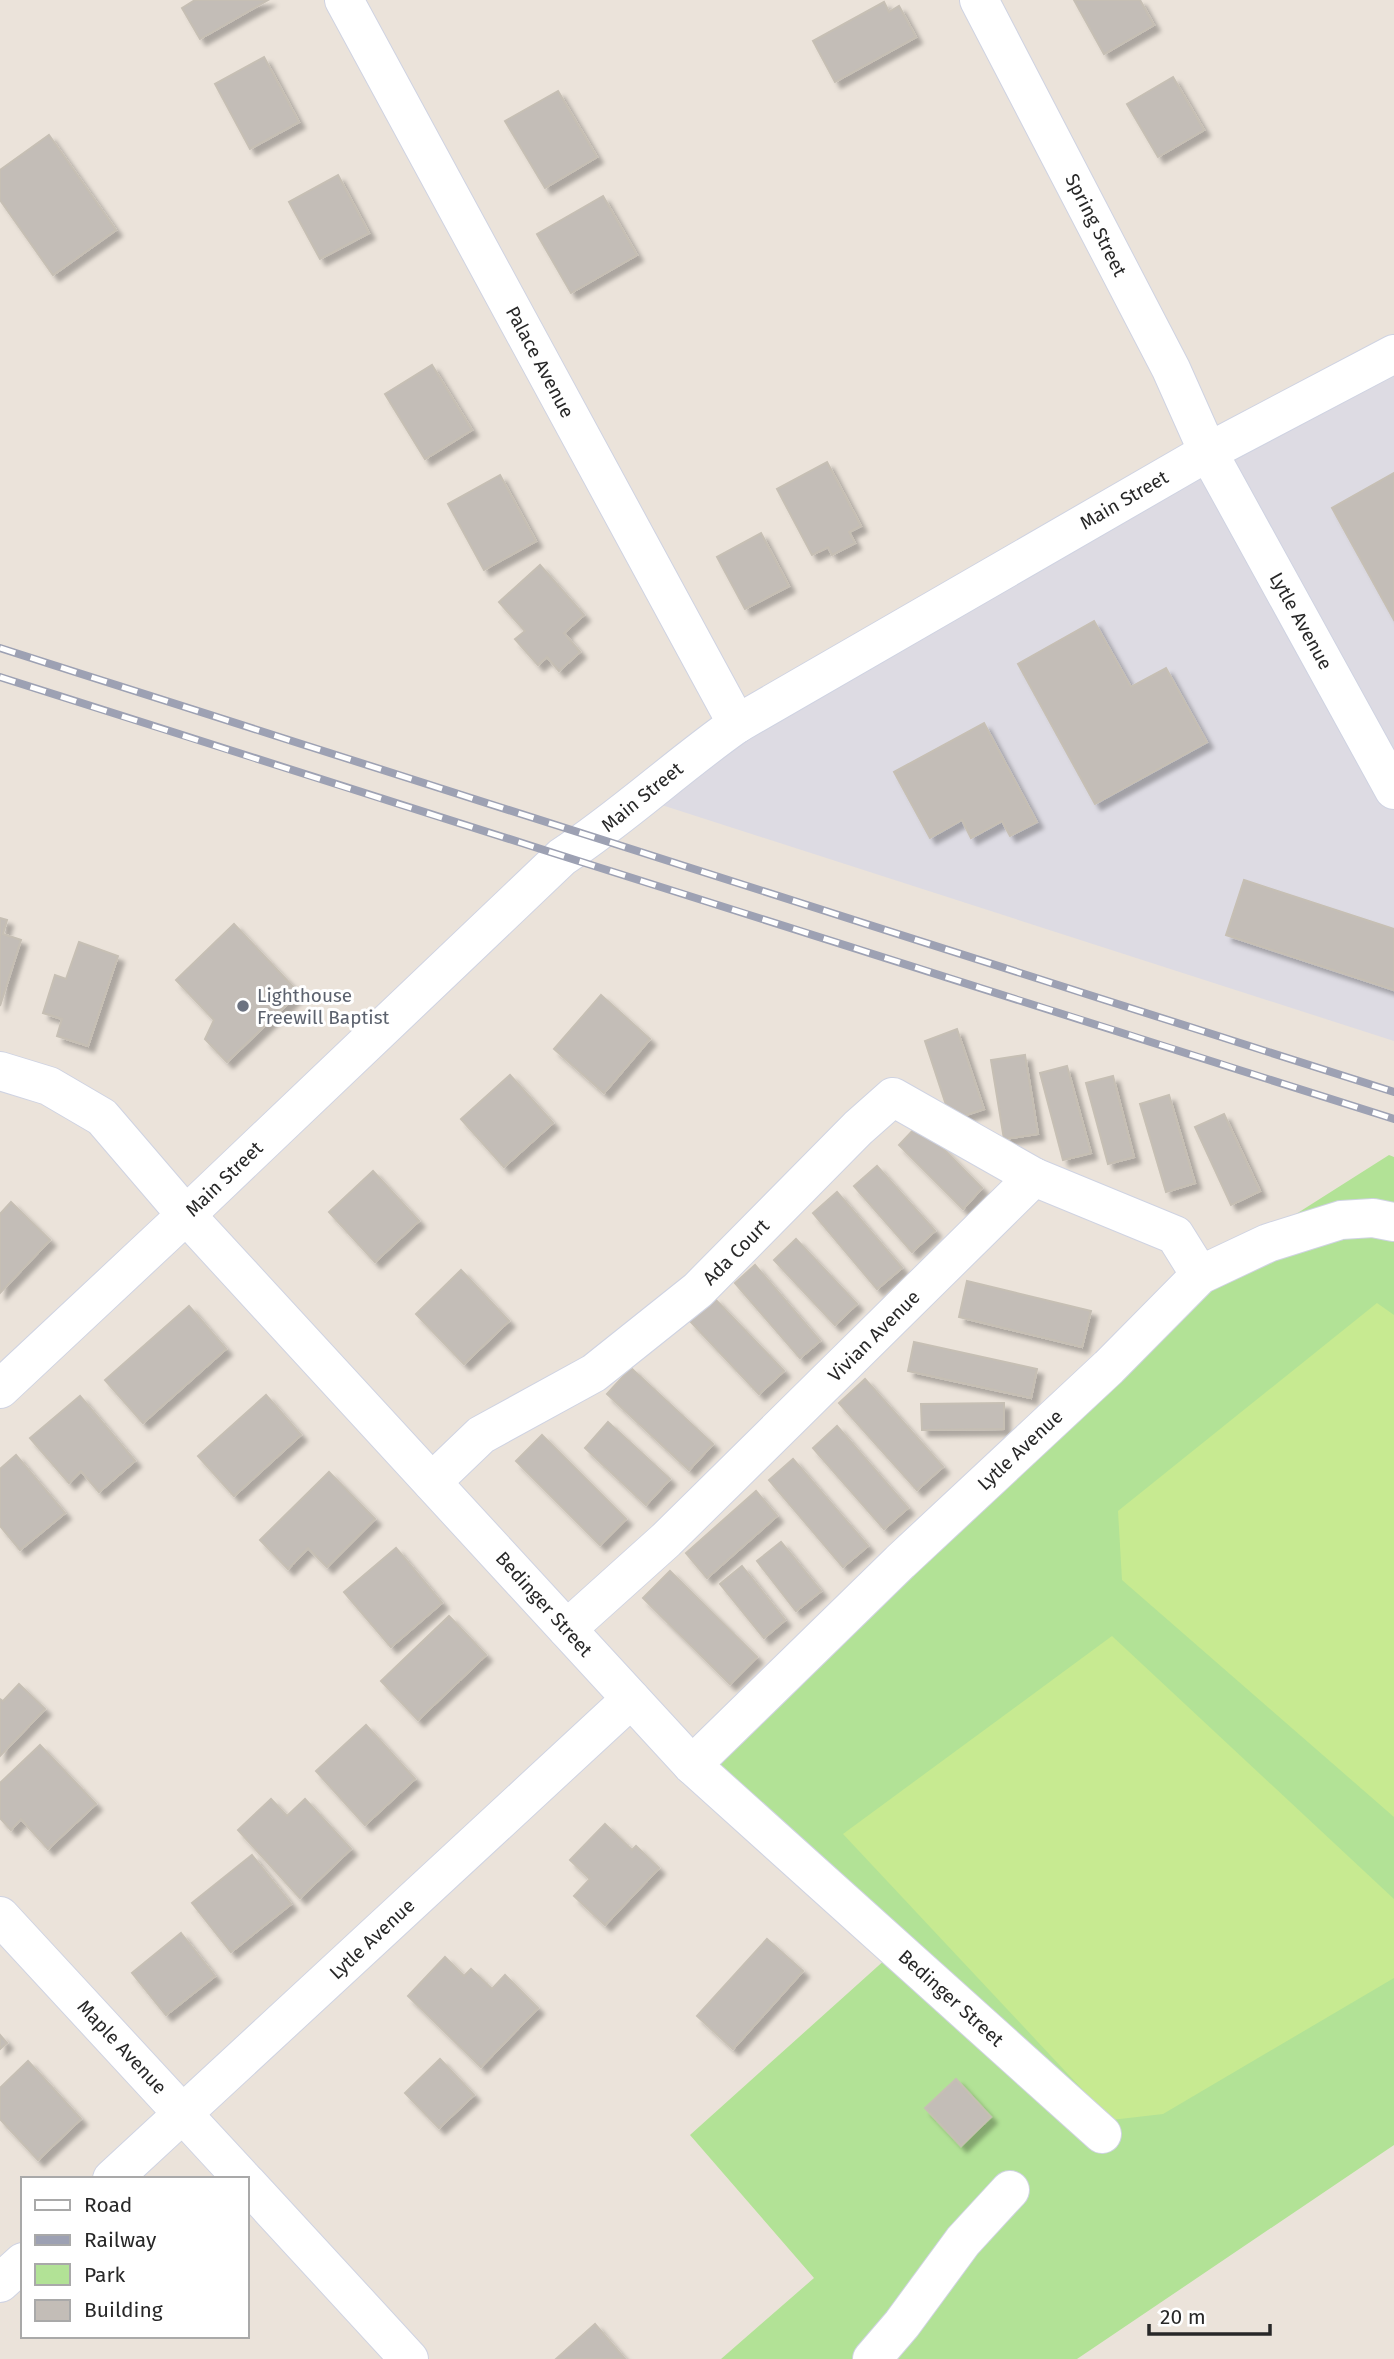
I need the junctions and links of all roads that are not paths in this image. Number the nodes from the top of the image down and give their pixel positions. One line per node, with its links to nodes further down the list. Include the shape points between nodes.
1 (344, 0): 5 (street, Palace Avenue)
2 (979, 0): 4 (street, Spring Street, via 1171,369)
3 (1394, 354): 4 (street, Main Street)
4 (1208, 452): 5 (street, Main Street); 6 (street, Lytle Avenue)
5 (737, 724): 9 (street, Main Street, via 562,857)
6 (1394, 790)
7 (0, 1071): 9 (street, Bedinger Street, via 49,1086 102,1117)
8 (1034, 1177): 11 (street, via 1175,1234); 13 (street, Ada Court, via 893,1097 698,1290 594,1373 481,1435); 14 (street, Vivian Avenue, via 666,1540)
9 (187, 1215): 12 (street, Main Street); 13 (street, Bedinger Street)
10 (1394, 1222): 11 (street, Lytle Avenue, via 1341,1220 1268,1243)
11 (1200, 1275): 16 (street, Lytle Avenue)
12 (0, 1389)
13 (432, 1482): 14 (street, Bedinger Street)
14 (567, 1629): 15 (street, Bedinger Street)
15 (631, 1699): 16 (street, Bedinger Street); 18 (street, Lytle Avenue)
16 (692, 1765): 19 (street, Bedinger Street)
17 (0, 1916): 18 (street, Maple Avenue)
18 (183, 2113): 20 (street, Lytle Avenue); 21 (street, Maple Avenue)
19 (1102, 2134)
20 (115, 2177)
21 (241, 2177)
22 (248, 2184): 26 (street)
23 (1010, 2190): 27 (street, via 963,2241)
24 (21, 2264): 25 (street)
25 (0, 2283)
26 (409, 2359)
27 (872, 2359)

